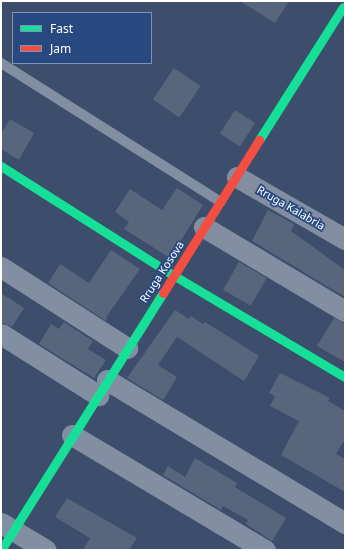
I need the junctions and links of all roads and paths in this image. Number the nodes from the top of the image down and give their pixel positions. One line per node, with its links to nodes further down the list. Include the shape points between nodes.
1 (333, 1): 2 (street)
2 (344, 7): 5 (street, Rruga Kosova)
3 (1, 63): 6 (lane)
4 (1, 166): 10 (street)
5 (238, 177): 6 (street, Rruga Kosova); 8 (street, Rruga Kalabria)
6 (222, 202): 7 (street, Rruga Kosova)
7 (204, 227): 10 (street, Rruga Kosova); 11 (street)
8 (345, 240)
9 (1, 267): 13 (street)
10 (173, 275): 13 (street, Rruga Kosova); 14 (street)
11 (345, 311)
12 (1, 334): 15 (street)
13 (127, 348): 15 (street, Rruga Kosova)
14 (345, 377)
15 (102, 388): 16 (street, Rruga Kosova); 17 (street)
16 (72, 435): 18 (street, Rruga Kosova); 21 (street)
17 (345, 523)
18 (7, 526): 19 (street, Rruga Kosova); 20 (street)
19 (1, 550)
20 (46, 550)
21 (265, 550)

